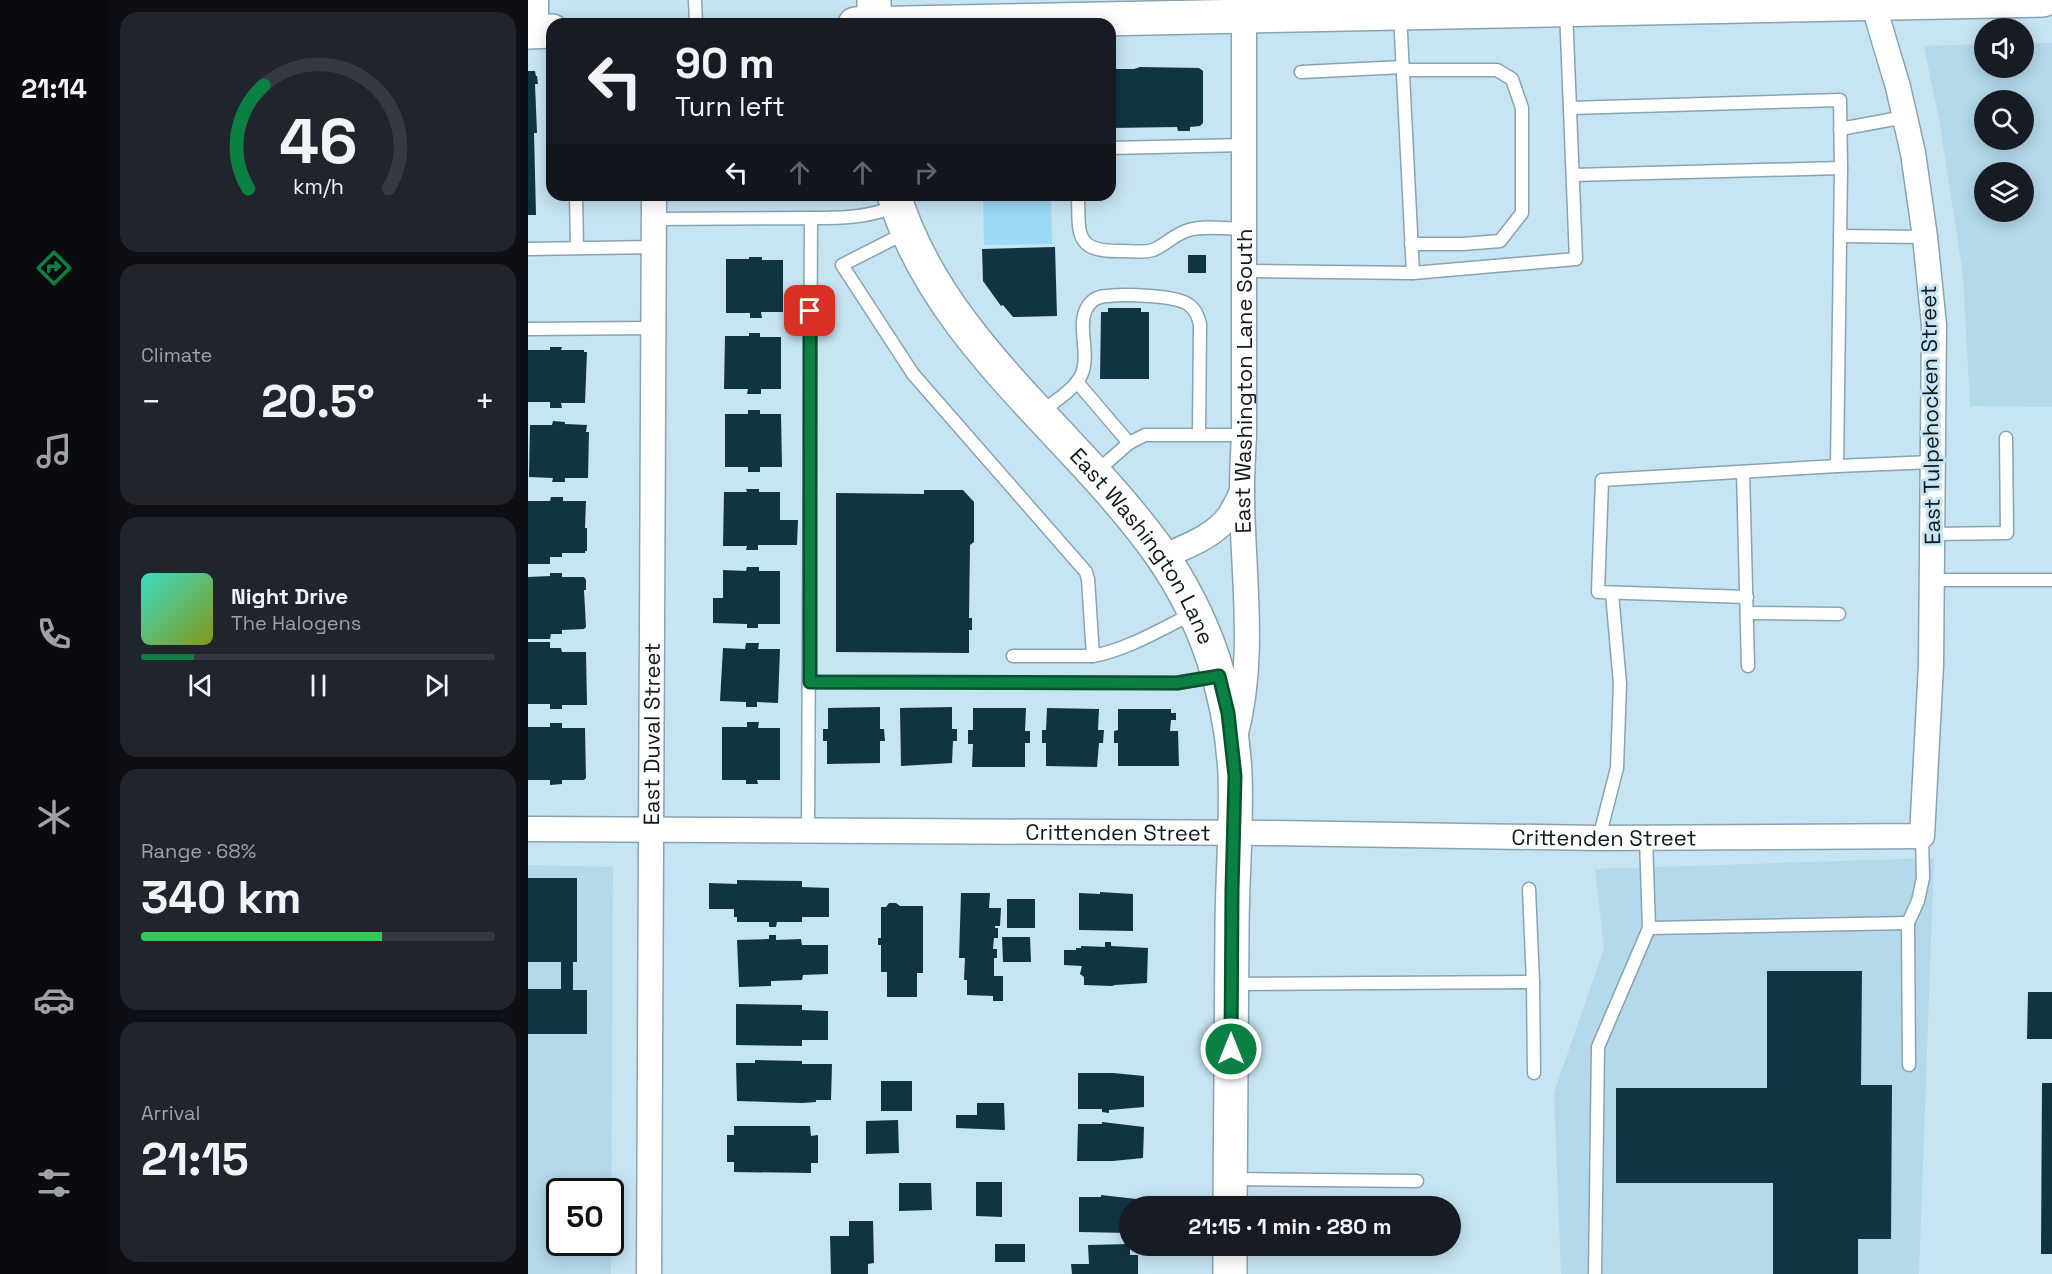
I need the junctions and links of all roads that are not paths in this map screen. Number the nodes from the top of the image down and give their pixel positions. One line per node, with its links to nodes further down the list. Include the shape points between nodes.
1 (695, 0): 12 (lane)
2 (874, 0): 13 (main road)
3 (2022, 0): 4 (main road); 6 (main road)
4 (2043, 0)
5 (1872, 2): 6 (main road); 8 (main road); 18 (street, East Tulpehocken Street)
6 (1913, 2)
7 (1626, 4): 8 (main road); 9 (main road)
8 (1764, 4)
9 (1566, 10): 11 (main road); 17 (lane)
10 (1260, 11): 11 (main road); 14 (main road); 20 (street, East Washington Lane South)
11 (1400, 13): 15 (lane)
12 (696, 18)
13 (874, 18)
14 (1116, 18)
15 (1403, 69): 16 (lane); 33 (lane); 33 (lane, via 1497,70 1512,79 1522,108 1522,213 1500,241)
16 (1301, 72)
17 (1570, 108): 19 (lane, via 1840,100); 23 (lane)
18 (1905, 117): 19 (lane); 32 (street, East Tulpehocken Street)
19 (1840, 129): 22 (lane)
20 (1244, 145): 21 (lane); 30 (street, East Washington Lane South)
21 (1116, 148)
22 (1841, 168): 23 (lane); 31 (lane)
23 (1573, 175): 38 (lane, via 1576,259)
24 (576, 201): 35 (lane)
25 (654, 201): 29 (street, East Duval Street)
26 (1078, 201): 30 (lane, via 1082,239 1100,251 1150,251 1191,229)
27 (900, 211): 28 (lane); 42 (main road, East Washington Lane, via 932,281 947,304); 62 (lane, via 842,265 913,374 1086,572)
28 (811, 218): 29 (lane); 65 (lane)
29 (654, 219): 34 (street, East Duval Street)
30 (1244, 229): 37 (street, East Washington Lane South)
31 (1840, 236): 32 (lane); 48 (lane)
32 (1925, 237): 47 (street, East Tulpehocken Street, via 1934,325)
33 (1411, 244): 38 (lane)
34 (654, 247): 35 (lane); 39 (street, East Duval Street)
35 (577, 248): 36 (lane)
36 (528, 249)
37 (1244, 271): 38 (lane); 44 (street, East Washington Lane South)
38 (1413, 273)
39 (654, 328): 40 (lane); 68 (street, East Duval Street)
40 (528, 329)
41 (1077, 382): 42 (lane); 43 (lane, via 1084,368 1084,317 1095,299 1176,298 1190,305 1200,324); 46 (lane)
42 (1040, 414): 50 (main road, East Washington Lane)
43 (1199, 434): 44 (lane); 46 (lane, via 1145,435)
44 (1244, 435): 51 (street, East Washington Lane South)
45 (2007, 438): 52 (lane, via 2007,533)
46 (1129, 442): 50 (lane)
47 (1932, 462): 48 (lane); 52 (street, East Tulpehocken Street)
48 (1837, 466): 49 (lane)
49 (1743, 472): 56 (lane, via 1602,480 1598,592); 57 (lane)
50 (1093, 474): 53 (main road, East Washington Lane)
51 (1242, 491): 53 (street, via 1230,515 1216,529); 66 (street, East Washington Lane South, via 1247,583 1245,691)
52 (1932, 534): 54 (street, East Tulpehocken Street)
53 (1162, 557): 58 (main road, East Washington Lane)
54 (1931, 580): 55 (lane); 71 (street, East Tulpehocken Street)
55 (2052, 580)
56 (1612, 593): 57 (lane); 72 (lane, via 1620,684 1617,768)
57 (1746, 597): 59 (lane)
58 (1194, 613): 62 (lane, via 1112,652); 64 (main road, East Washington Lane)
59 (1747, 613): 60 (lane); 63 (lane)
60 (1839, 614)
61 (1013, 656): 62 (lane)
62 (1093, 656)
63 (1748, 666)
64 (1219, 676): 65 (lane, via 1177,683); 66 (main road, East Washington Lane)
65 (810, 682): 69 (lane)
66 (1233, 745): 70 (main road, East Washington Lane)
67 (528, 829): 68 (street, Crittenden Street)
68 (652, 829): 69 (street, Crittenden Street); 84 (street, East Duval Street)
69 (808, 831): 70 (street, Crittenden Street)
70 (1234, 833): 72 (street, Crittenden Street); 78 (main road, East Washington Lane)
71 (1922, 836): 73 (street, Crittenden Street); 75 (lane, via 1923,878)
72 (1599, 838): 73 (street, Crittenden Street)
73 (1646, 838): 76 (lane)
74 (1529, 889): 77 (lane)
75 (1908, 923): 76 (lane); 79 (lane)
76 (1649, 928): 86 (lane, via 1598,1047)
77 (1533, 982): 78 (lane); 80 (lane)
78 (1231, 984): 82 (main road, East Washington Lane)
79 (1909, 1065)
80 (1533, 1072)
81 (1417, 1181): 82 (lane)
82 (1230, 1192)
83 (1230, 1256): 85 (main road)
84 (649, 1274)
85 (1230, 1274)
86 (1595, 1274)

